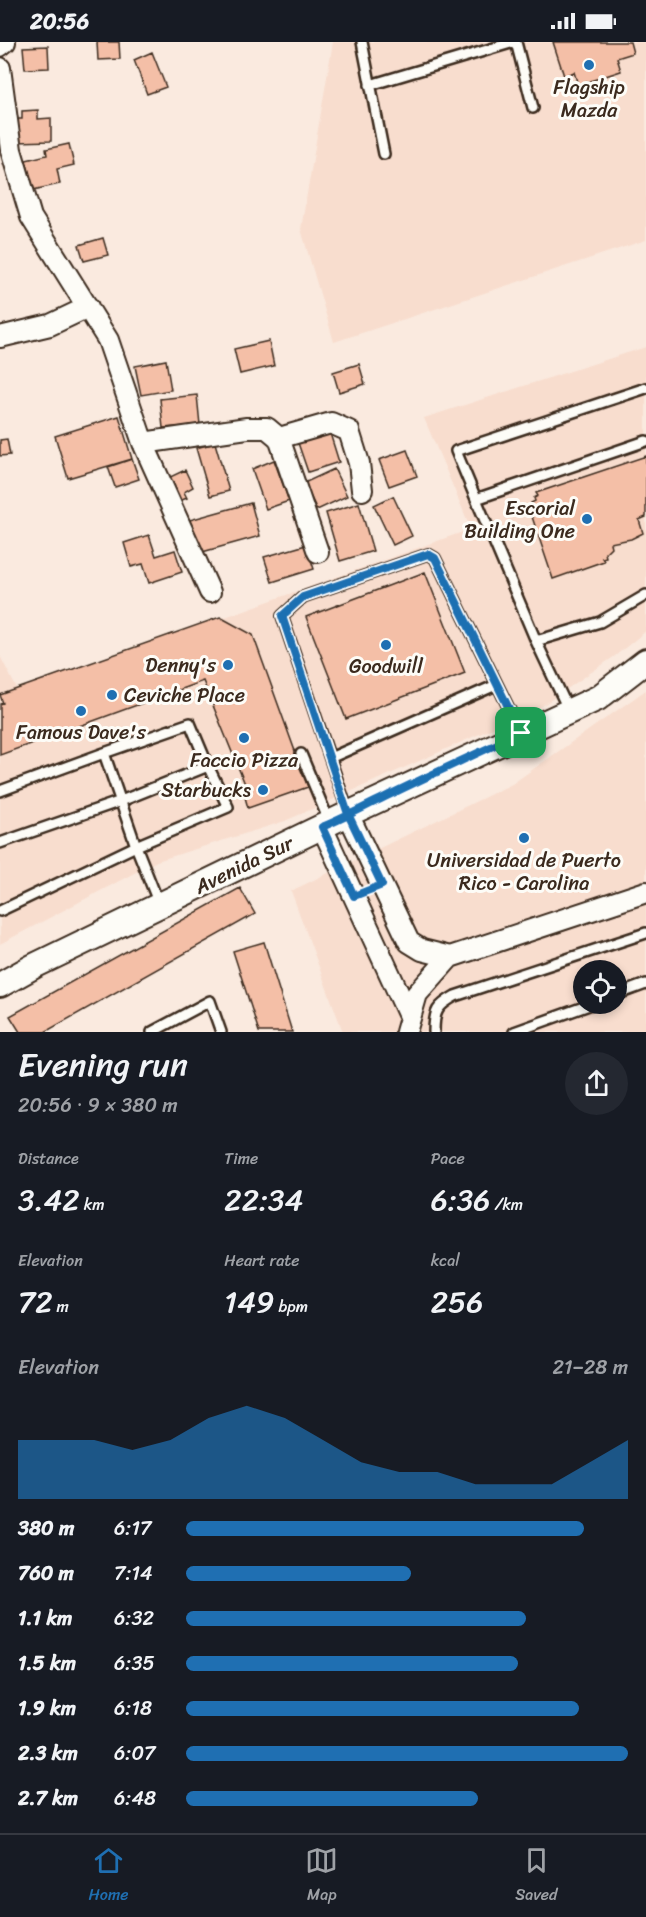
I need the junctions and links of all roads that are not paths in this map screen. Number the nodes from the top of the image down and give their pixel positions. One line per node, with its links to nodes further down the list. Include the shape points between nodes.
1 (5, 42): 4 (street)
2 (362, 42): 6 (lane)
3 (515, 42): 6 (lane); 7 (lane)
4 (0, 46)
5 (0, 68): 9 (street, via 11,150 31,217)
6 (370, 85): 8 (lane)
7 (532, 108)
8 (384, 154)
9 (88, 307): 10 (street, via 50,325); 14 (street, via 108,340)
10 (0, 338)
11 (646, 388): 16 (lane, via 456,451)
12 (279, 438): 14 (street, via 267,428 247,428); 15 (street, via 331,423 349,431); 17 (street)
13 (646, 441): 16 (lane)
14 (143, 443): 18 (street)
15 (362, 490)
16 (476, 499): 20 (lane)
17 (318, 552)
18 (210, 592)
19 (646, 596): 20 (lane, via 600,622)
20 (536, 641): 23 (lane)
21 (646, 661): 23 (street, Avenida Sur, via 598,698)
22 (496, 684): 24 (lane); 27 (lane); 27 (lane, via 435,558 428,554 303,597 282,616)
23 (569, 711): 24 (street, Avenida Sur)
24 (521, 733): 31 (street, Avenida Sur)
25 (104, 753): 28 (lane, via 190,723); 29 (lane); 30 (lane)
26 (301, 753): 31 (lane)
27 (330, 758): 31 (lane)
28 (208, 766): 30 (lane); 33 (lane, via 228,807)
29 (0, 791)
30 (121, 801): 32 (lane); 33 (lane)
31 (334, 822): 34 (street); 36 (street); 37 (street, Avenida Sur)
32 (0, 843)
33 (136, 846): 37 (lane); 38 (lane)
34 (382, 885): 36 (street); 40 (street, via 409,942)
35 (646, 892): 40 (street)
36 (354, 896): 46 (street)
37 (159, 905): 41 (street, Avenida Sur)
38 (0, 911)
39 (646, 933): 49 (lane, via 455,996 442,1003 434,1015)
40 (450, 957): 46 (street, via 417,994)
41 (11, 974): 43 (street, Avenida Sur)
42 (646, 984): 44 (lane)
43 (0, 985)
44 (627, 991)
45 (573, 1011): 50 (lane)
46 (408, 1024)
47 (152, 1032): 48 (lane, via 210,1001)
48 (221, 1032)
49 (434, 1032)
50 (514, 1032)

